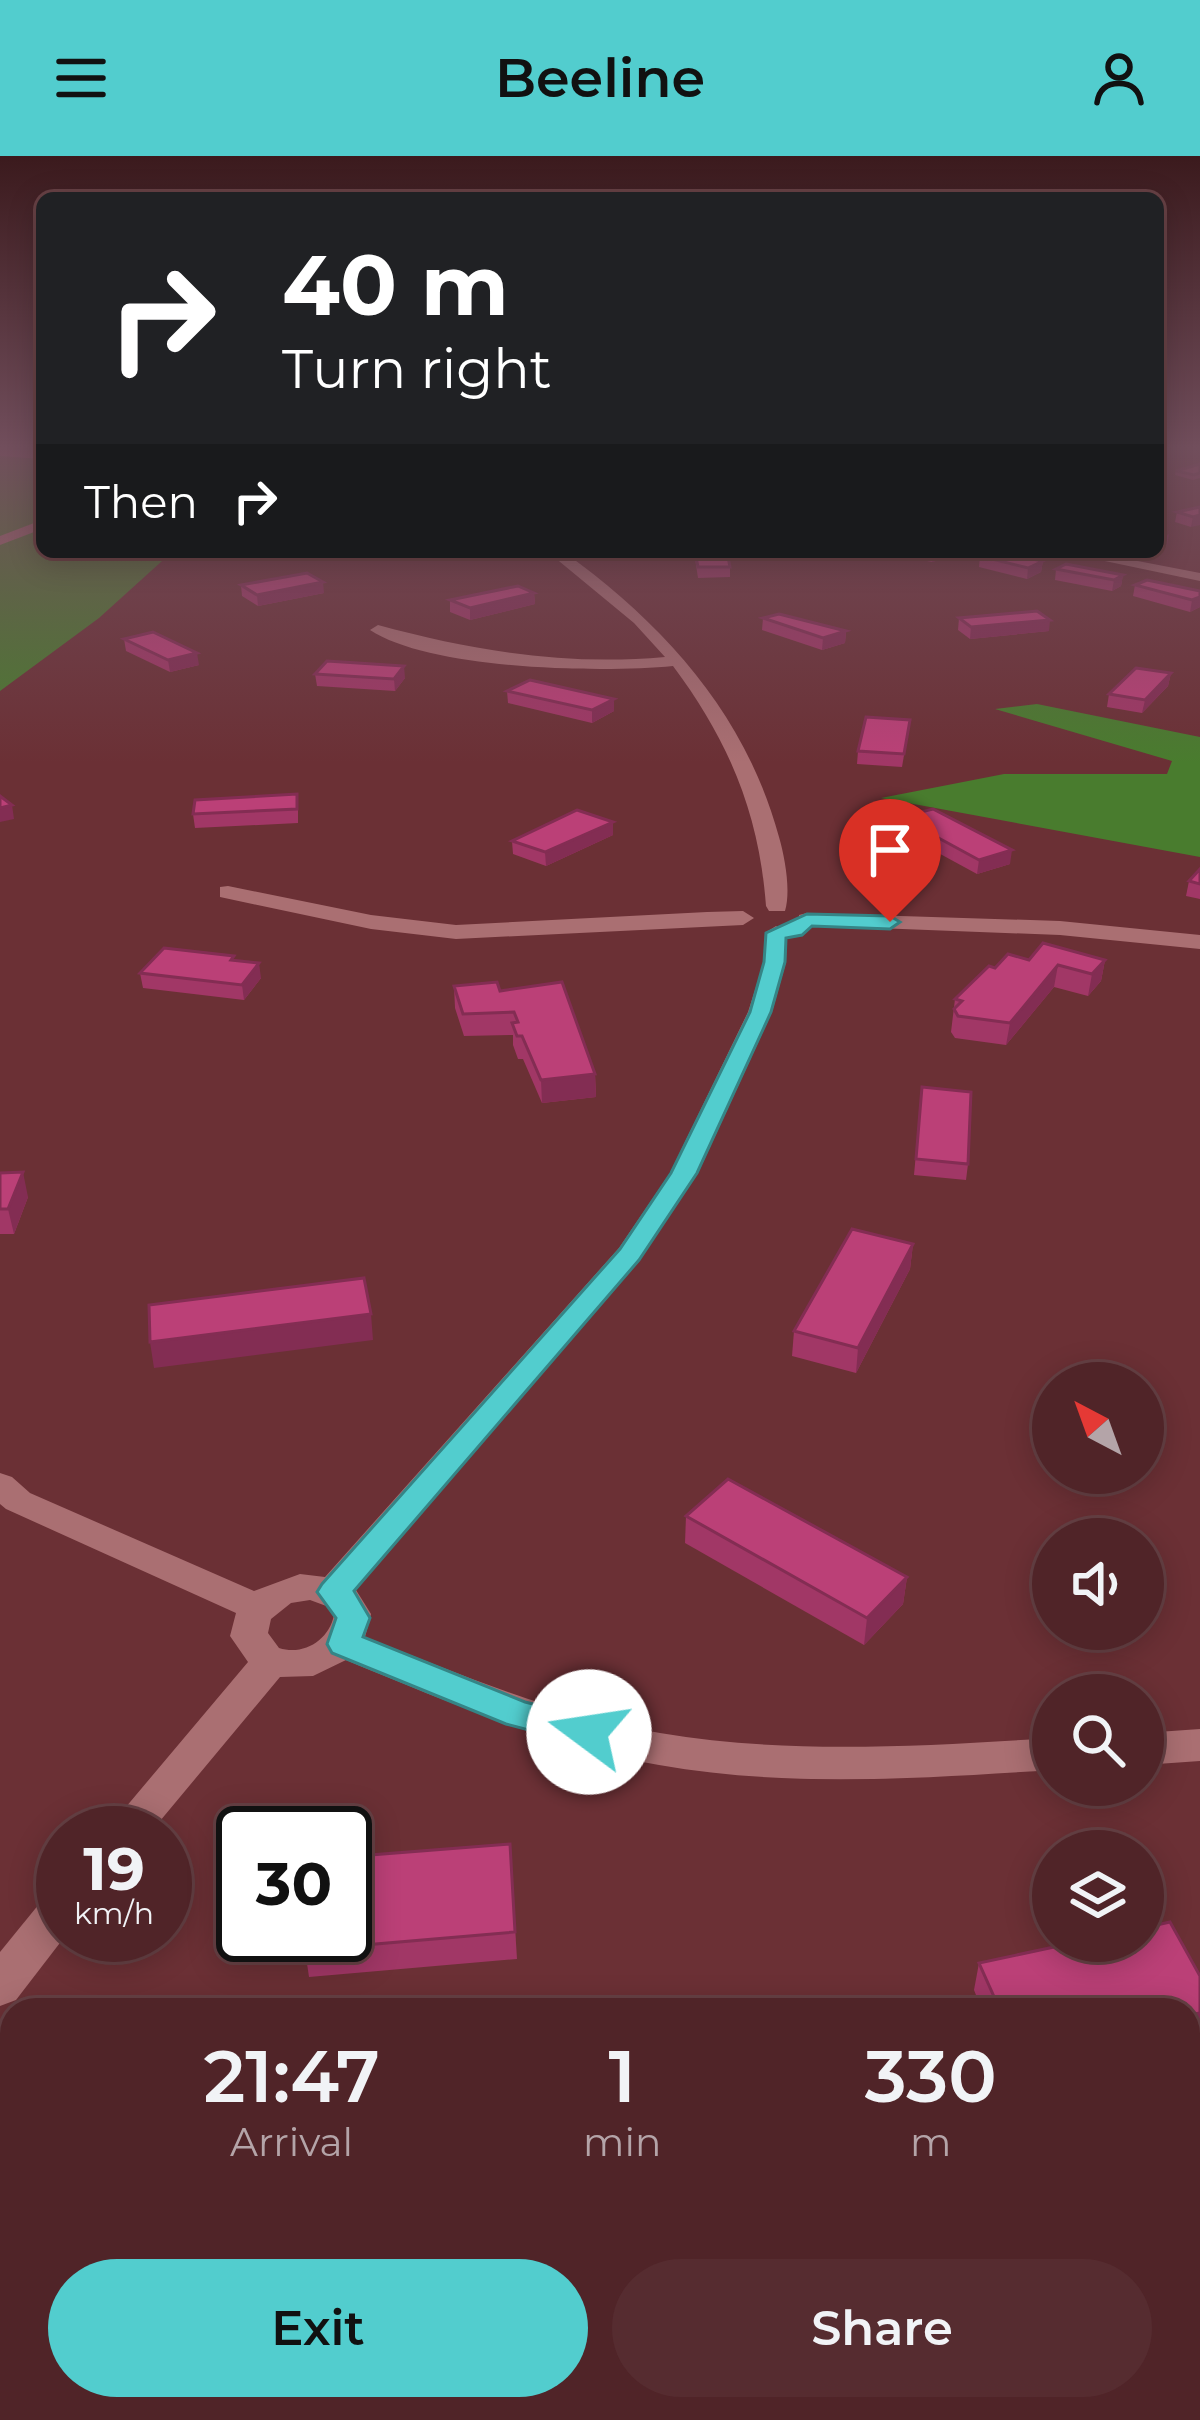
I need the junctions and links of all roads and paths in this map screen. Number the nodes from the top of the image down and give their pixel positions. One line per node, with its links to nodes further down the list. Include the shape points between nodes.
1 (563, 558): 5 (street)
2 (1104, 558): 3 (street)
3 (1196, 574)
4 (378, 630): 5 (street, via 425,646 570,667)
5 (678, 661): 7 (street, via 759,792 777,871)
6 (228, 892): 7 (street, via 451,932 743,918 750,910)
7 (777, 920): 8 (street, via 795,931 807,920 1056,927); 10 (street, via 760,1012 684,1173 629,1254)
8 (1200, 942)
9 (0, 1485): 11 (street, via 18,1501)
10 (333, 1592): 11 (street, via 294,1588); 12 (street, via 353,1618)
11 (258, 1608): 13 (street, via 249,1636)
12 (344, 1644): 13 (street, via 315,1661); 16 (street, via 519,1714 659,1749 857,1766)
13 (272, 1660): 17 (street)
14 (1200, 1745): 15 (street)
15 (1164, 1748)
16 (1032, 1755)
17 (148, 1806)
18 (36, 1940): 19 (street)
19 (0, 1986)

